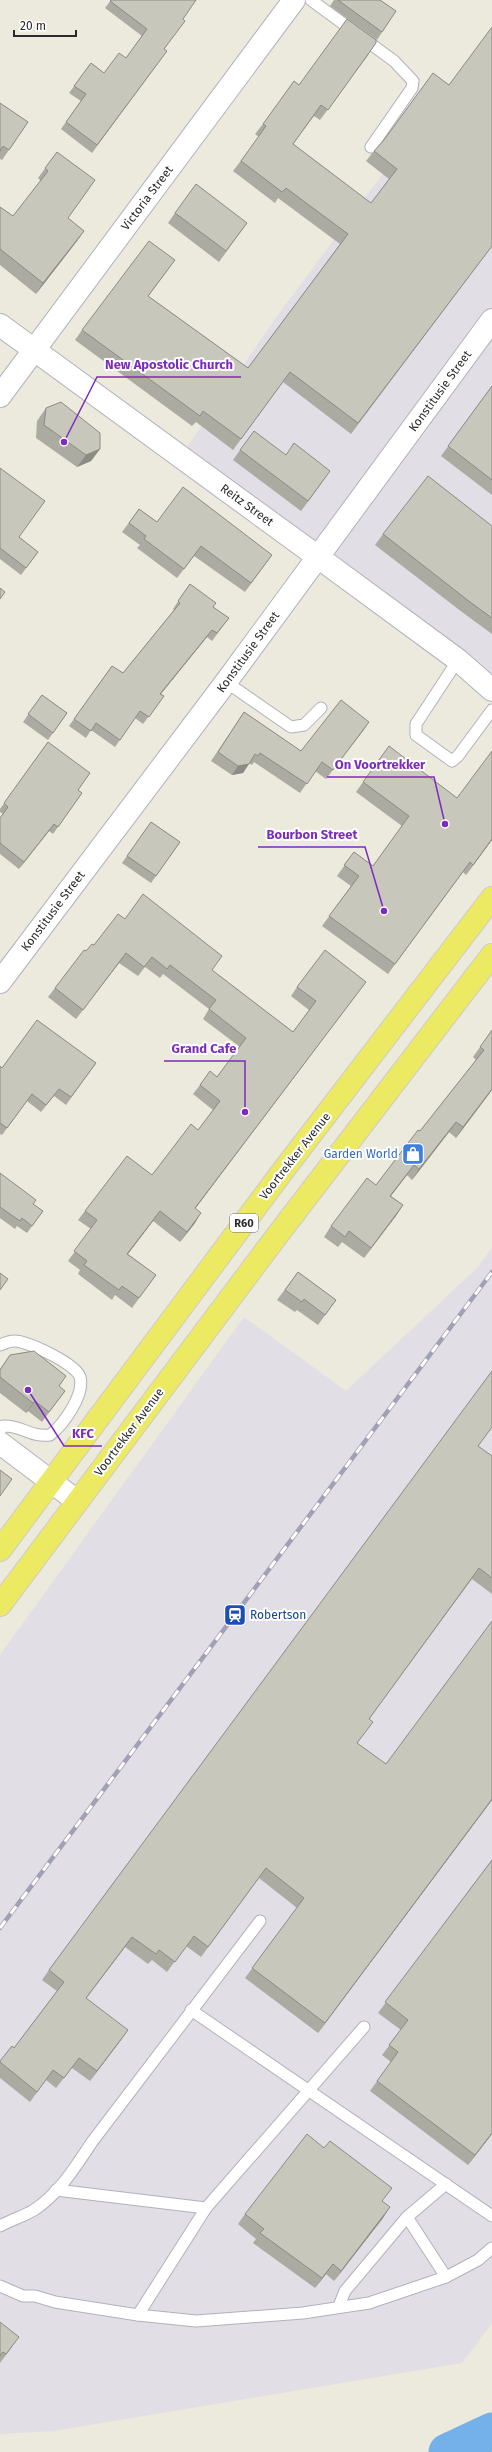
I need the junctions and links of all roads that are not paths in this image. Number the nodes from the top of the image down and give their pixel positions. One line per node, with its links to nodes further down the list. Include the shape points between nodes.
1 (294, 0): 6 (street, Victoria Street)
2 (312, 0): 3 (lane, via 394,61 413,81 412,88)
3 (371, 147)
4 (492, 320): 8 (street, Konstitusie Street)
5 (0, 325): 6 (street, Reitz Street)
6 (34, 350): 7 (street, Victoria Street); 8 (street, Reitz Street)
7 (0, 396)
8 (318, 557): 9 (street, Reitz Street); 10 (street, Konstitusie Street)
9 (458, 660): 11 (street, Reitz Street); 13 (lane, via 416,724 416,736 452,761)
10 (226, 682): 12 (lane, via 291,727 304,725); 16 (street, Konstitusie Street)
11 (492, 690)
12 (321, 708)
13 (492, 710)
14 (492, 898): 20 (main road, Voortrekker Avenue / R60, via 282,1172)
15 (492, 955): 21 (main road, Voortrekker Avenue / R60)
16 (0, 982)
17 (0, 1345): 18 (lane, via 16,1341 41,1350 75,1367 80,1378 72,1409 50,1435 27,1434 17,1427 9,1426 4,1426)
18 (0, 1432)
19 (0, 1443): 20 (street)
20 (51, 1481): 21 (street); 22 (main road, Voortrekker Avenue / R60)
21 (77, 1501): 23 (main road, Voortrekker Avenue / R60)
22 (0, 1550)
23 (0, 1605)
24 (260, 1921): 25 (lane)
25 (191, 2010): 27 (lane); 29 (lane, via 76,2167)
26 (364, 2027): 27 (lane)
27 (309, 2090): 28 (lane); 30 (lane)
28 (446, 2184): 31 (lane); 32 (lane)
29 (56, 2190): 30 (lane); 33 (lane, via 34,2210)
30 (206, 2208): 38 (lane)
31 (492, 2216)
32 (407, 2217): 35 (lane); 37 (lane, via 345,2291)
33 (0, 2226)
34 (492, 2248): 35 (lane, via 478,2260)
35 (446, 2277): 37 (lane, via 369,2303)
36 (0, 2286): 38 (lane, via 23,2296)
37 (339, 2306): 38 (lane, via 304,2313 196,2321)
38 (138, 2315)

